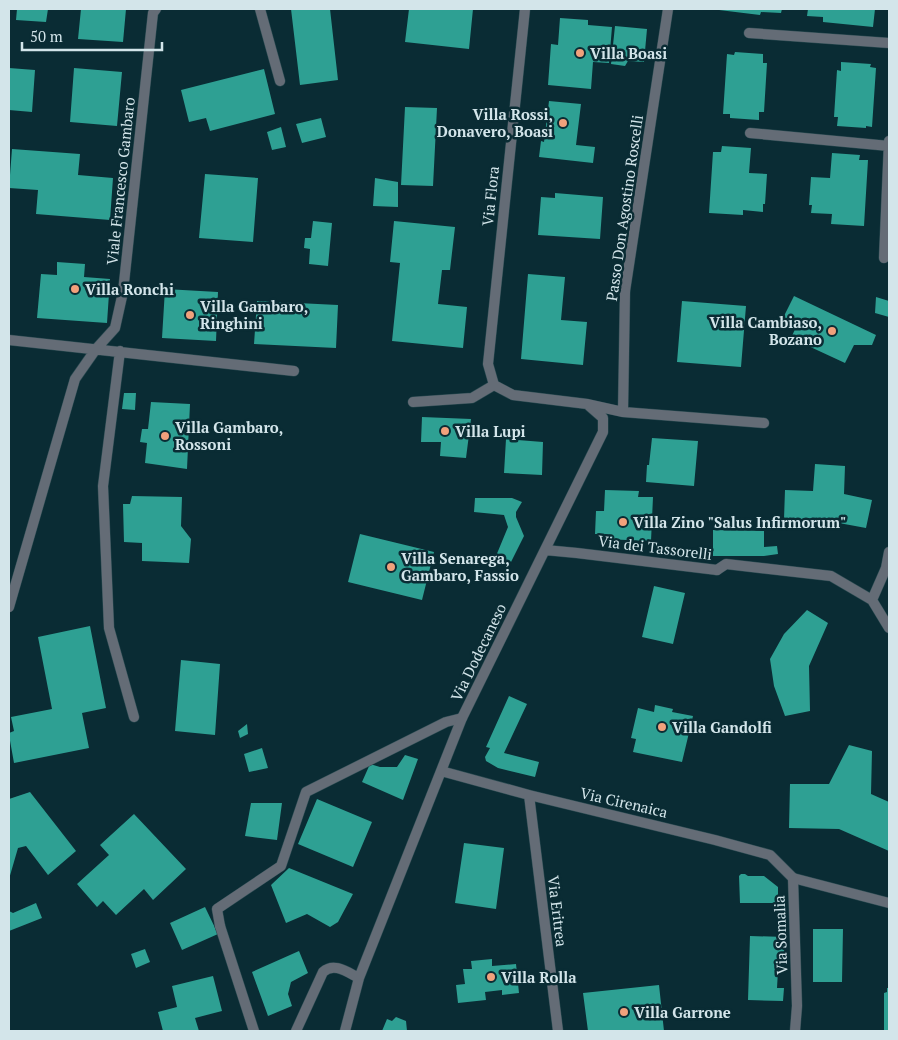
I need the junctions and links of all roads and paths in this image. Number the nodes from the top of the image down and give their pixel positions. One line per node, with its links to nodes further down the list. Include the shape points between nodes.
1 (156, 9): 13 (street, Viale Francesco Gambaro, via 153,13 123,292 115,328)
2 (260, 9): 7 (street)
3 (525, 9): 16 (street, Via Flora, via 488,364)
4 (668, 9): 19 (street, Passo Don Agostino Roscelli, via 625,291)
5 (750, 32): 6 (street)
6 (889, 44)
7 (280, 81)
8 (750, 133): 10 (street)
9 (889, 140): 10 (street)
10 (889, 146): 11 (street)
11 (884, 258)
12 (9, 340): 13 (street)
13 (96, 349): 14 (street); 24 (street, Viale Francesco Gambaro, via 75,379)
14 (120, 351): 15 (street); 26 (street, via 103,486 110,628)
15 (294, 370)
16 (494, 385): 17 (street, via 472,398); 18 (street, via 513,395)
17 (413, 402)
18 (587, 404): 19 (street); 21 (street, Via Dodecaneso, via 603,418 603,432)
19 (623, 412): 20 (street)
20 (764, 424)
21 (545, 550): 23 (street, Via dei Tassorelli, via 717,570 726,564 831,576); 27 (street, Via Dodecaneso)
22 (889, 552): 23 (street, via 886,568)
23 (872, 600): 25 (street, Via dei Tassorelli)
24 (9, 607)
25 (889, 628)
26 (134, 717)
27 (462, 718): 28 (street, Via Dodecaneso); 33 (street, via 446,722 306,792 281,866 217,909)
28 (441, 771): 29 (street, Via Cirenaica); 32 (street, Via Dodecaneso)
29 (529, 795): 30 (street, Via Cirenaica, via 770,855); 36 (street, Via Eritrea)
30 (793, 878): 31 (street, Via Somalia); 37 (street, Via Somalia)
31 (889, 902)
32 (359, 978): 34 (street, via 335,967 322,972); 35 (street, Via Dodecaneso)
33 (254, 1031)
34 (296, 1031)
35 (345, 1031)
36 (558, 1031)
37 (795, 1031)

